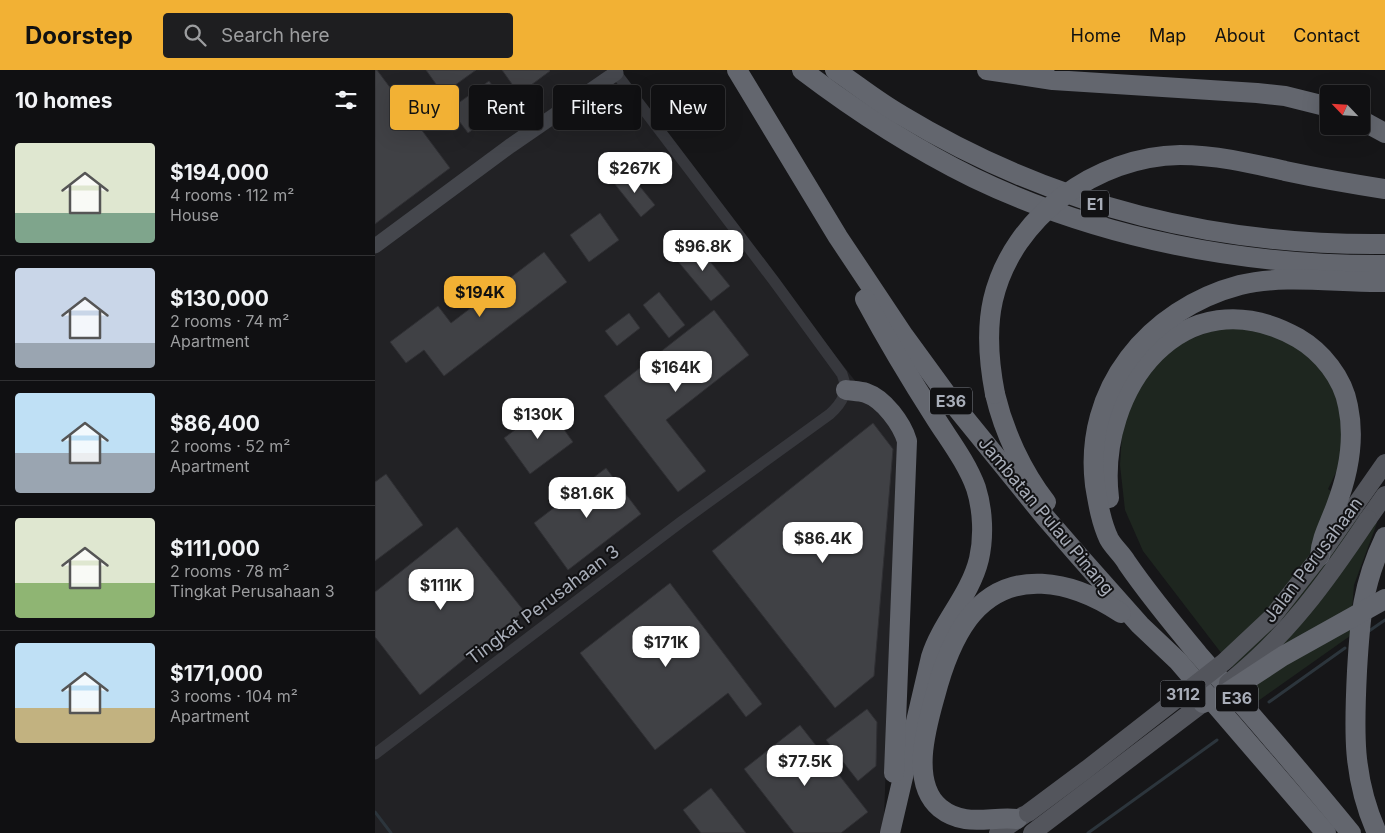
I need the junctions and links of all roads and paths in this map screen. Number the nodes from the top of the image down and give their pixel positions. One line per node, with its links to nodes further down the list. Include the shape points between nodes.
1 (737, 70): 10 (highway, Jambatan Pulau Pinang / E36)
2 (801, 70): 13 (highway, E1, via 912,145 975,178 1042,207 1189,247 1281,260)
3 (835, 70): 11 (highway, E1, via 900,114 960,148 1027,179 1105,207 1179,226 1254,238 1305,243)
4 (987, 70): 6 (highway, via 1053,80 1285,96)
5 (615, 71): 12 (street); 15 (street, via 842,374)
6 (1320, 105)
7 (1370, 125): 8 (highway)
8 (1385, 133)
9 (1385, 189): 19 (highway, bridge, via 1194,155 1146,158 1095,177 1061,197 1024,235 993,299 990,360 995,394 1003,424 1017,454)
10 (837, 238): 19 (highway, Jambatan Pulau Pinang / E36, via 955,406); 26 (highway, via 875,317 973,480 982,521 981,548 975,571 965,594 939,635 931,657)
11 (1385, 244)
12 (375, 246)
13 (1385, 265)
14 (1385, 282): 21 (highway, via 1273,281 1241,285 1180,311 1144,339 1122,368 1104,404 1095,451 1095,481 1103,521 1112,543)
15 (846, 390): 25 (street, Tingkat Perusahaan 3, via 830,414 674,527); 26 (highway, via 866,393 880,401 901,427 907,441 893,792)
16 (1385, 463): 20 (main road, Jalan Perusahaan / 3112)
17 (1385, 495): 24 (main road, Jalan Perusahaan / 3112, bridge, via 1331,574 1286,630)
18 (1385, 537): 32 (highway, via 1368,578 1362,606 1355,715 1358,772)
19 (1077, 555): 23 (highway, Jambatan Pulau Pinang / E36)
20 (1320, 556): 21 (highway, via 1323,537 1344,484 1351,440 1348,406 1341,384 1319,354 1292,335 1260,322 1221,320 1192,328 1168,341 1140,369 1122,406 1112,435 1108,469 1109,497); 27 (main road, Jalan Perusahaan / 3112, bridge, via 1273,616 1229,657 1087,769)
21 (1126, 561): 31 (highway, Jambatan Pulau Pinang / E36, via 1164,614)
22 (1385, 599): 24 (highway, bridge, via 1283,656 1225,694)
23 (1140, 625): 27 (highway, via 1086,593 1037,583 1014,587 995,596 974,612 961,630 933,702 923,756 924,779 935,803 953,815 977,821); 30 (highway, Jambatan Pulau Pinang / E36, via 1178,661)
24 (1203, 703): 27 (main road, Jalan Perusahaan / 3112)
25 (375, 754)
26 (895, 810): 28 (highway)
27 (1030, 822): 29 (main road, Jalan Perusahaan / 3112)
28 (890, 833)
29 (998, 833)
30 (1326, 833)
31 (1351, 833)
32 (1377, 833)

